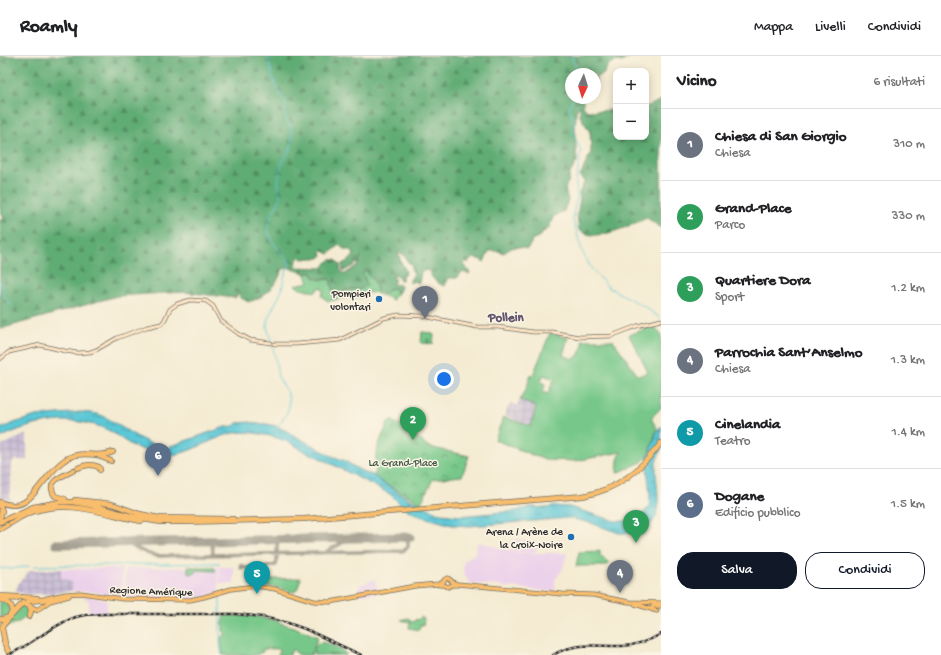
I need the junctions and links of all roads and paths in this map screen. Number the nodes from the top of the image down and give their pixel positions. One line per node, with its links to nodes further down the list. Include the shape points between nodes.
1 (661, 320): 2 (main road, via 611,336 579,337 552,332 482,328 427,317 388,316 340,340 297,344 272,343 244,338 221,321 212,304 190,300 172,307 161,324 117,338 93,351 57,350 40,345 9,352)
2 (0, 359)
3 (661, 445): 10 (highway, via 640,469 613,490 585,498)
4 (113, 452): 8 (highway, via 78,454 69,458 26,501 13,506)
5 (112, 461): 8 (highway, via 102,456 83,455 69,459 52,474 31,500 13,507)
6 (100, 470): 7 (highway, via 96,465 85,466 59,477 52,487 52,492 55,496)
7 (68, 500): 9 (highway); 12 (highway, via 112,504 159,518)
8 (0, 504): 11 (highway)
9 (33, 507): 12 (highway, via 67,502 91,504 142,519 162,522); 13 (highway)
10 (363, 516): 12 (highway); 14 (highway, via 258,523)
11 (0, 518)
12 (266, 521)
13 (0, 523): 14 (highway, via 32,510 61,504 84,505)
14 (154, 523): 15 (highway, via 66,506 32,512)
15 (0, 528)
16 (444, 583): 17 (main road, via 448,587); 17 (main road, via 448,578); 19 (main road, via 333,604 313,602 266,588 244,588)
17 (452, 583): 22 (main road)
18 (71, 593): 19 (main road, Regione Amérique, via 123,599 187,600); 20 (main road); 24 (main road, Regione Amérique)
19 (221, 593): 21 (main road, Regione Amérique, via 187,602 123,601)
20 (53, 594)
21 (80, 594): 24 (main road); 30 (main road, via 52,600)
22 (557, 594): 27 (main road, via 598,596); 28 (main road, via 603,596)
23 (0, 596): 24 (highway)
24 (48, 598): 25 (main road); 26 (highway)
25 (0, 599): 32 (highway, via 8,602 12,609 9,617)
26 (23, 603): 29 (highway); 34 (highway, via 3,625)
27 (634, 604): 28 (main road); 28 (main road, via 655,612 653,606)
28 (661, 605)
29 (30, 606): 30 (highway); 31 (highway)
30 (37, 610)
31 (29, 617)
32 (0, 618)
33 (0, 633): 34 (highway)
34 (5, 643): 35 (highway)
35 (9, 653)

